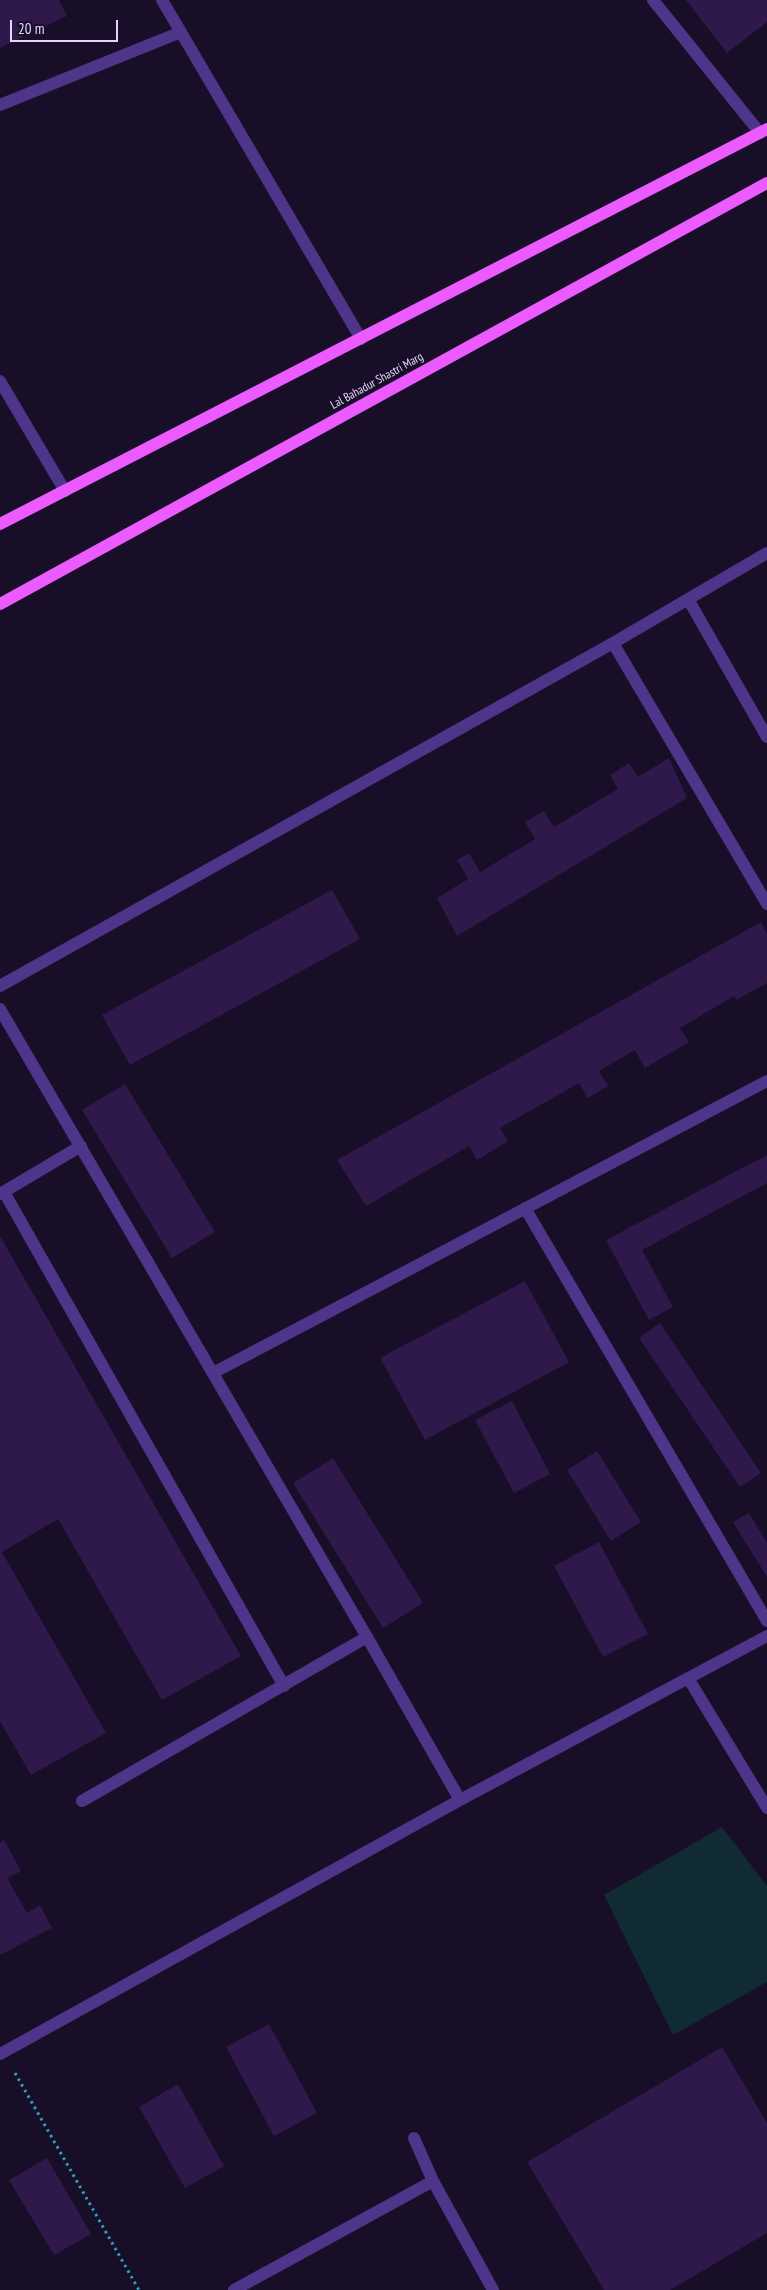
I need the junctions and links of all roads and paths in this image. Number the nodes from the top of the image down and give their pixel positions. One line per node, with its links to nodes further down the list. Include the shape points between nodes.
1 (162, 0): 3 (street)
2 (653, 0): 5 (street)
3 (180, 32): 4 (street); 7 (street)
4 (0, 105)
5 (763, 131): 7 (main road)
6 (767, 182): 13 (main road, Lal Bahadur Shastri Marg)
7 (361, 339): 9 (main road)
8 (0, 381): 9 (street)
9 (65, 491): 10 (main road)
10 (0, 524)
11 (767, 553): 12 (street)
12 (688, 599): 14 (street); 15 (street)
13 (0, 604)
14 (613, 642): 16 (street); 17 (street)
15 (767, 737)
16 (767, 904)
17 (0, 986)
18 (0, 1008): 20 (street)
19 (767, 1081): 22 (street)
20 (81, 1146): 21 (street); 23 (street)
21 (2, 1193): 28 (street)
22 (525, 1208): 23 (street); 24 (street)
23 (213, 1373): 25 (street)
24 (767, 1621)
25 (368, 1636): 28 (street); 29 (street)
26 (767, 1636): 27 (street)
27 (688, 1678): 29 (street); 31 (street)
28 (284, 1686): 30 (street)
29 (460, 1800): 32 (street)
30 (82, 1801)
31 (767, 1808)
32 (1, 2053): 35 (path)
33 (414, 2138): 34 (street)
34 (433, 2180): 36 (street); 37 (street)
35 (139, 2290)
36 (234, 2290)
37 (493, 2290)

